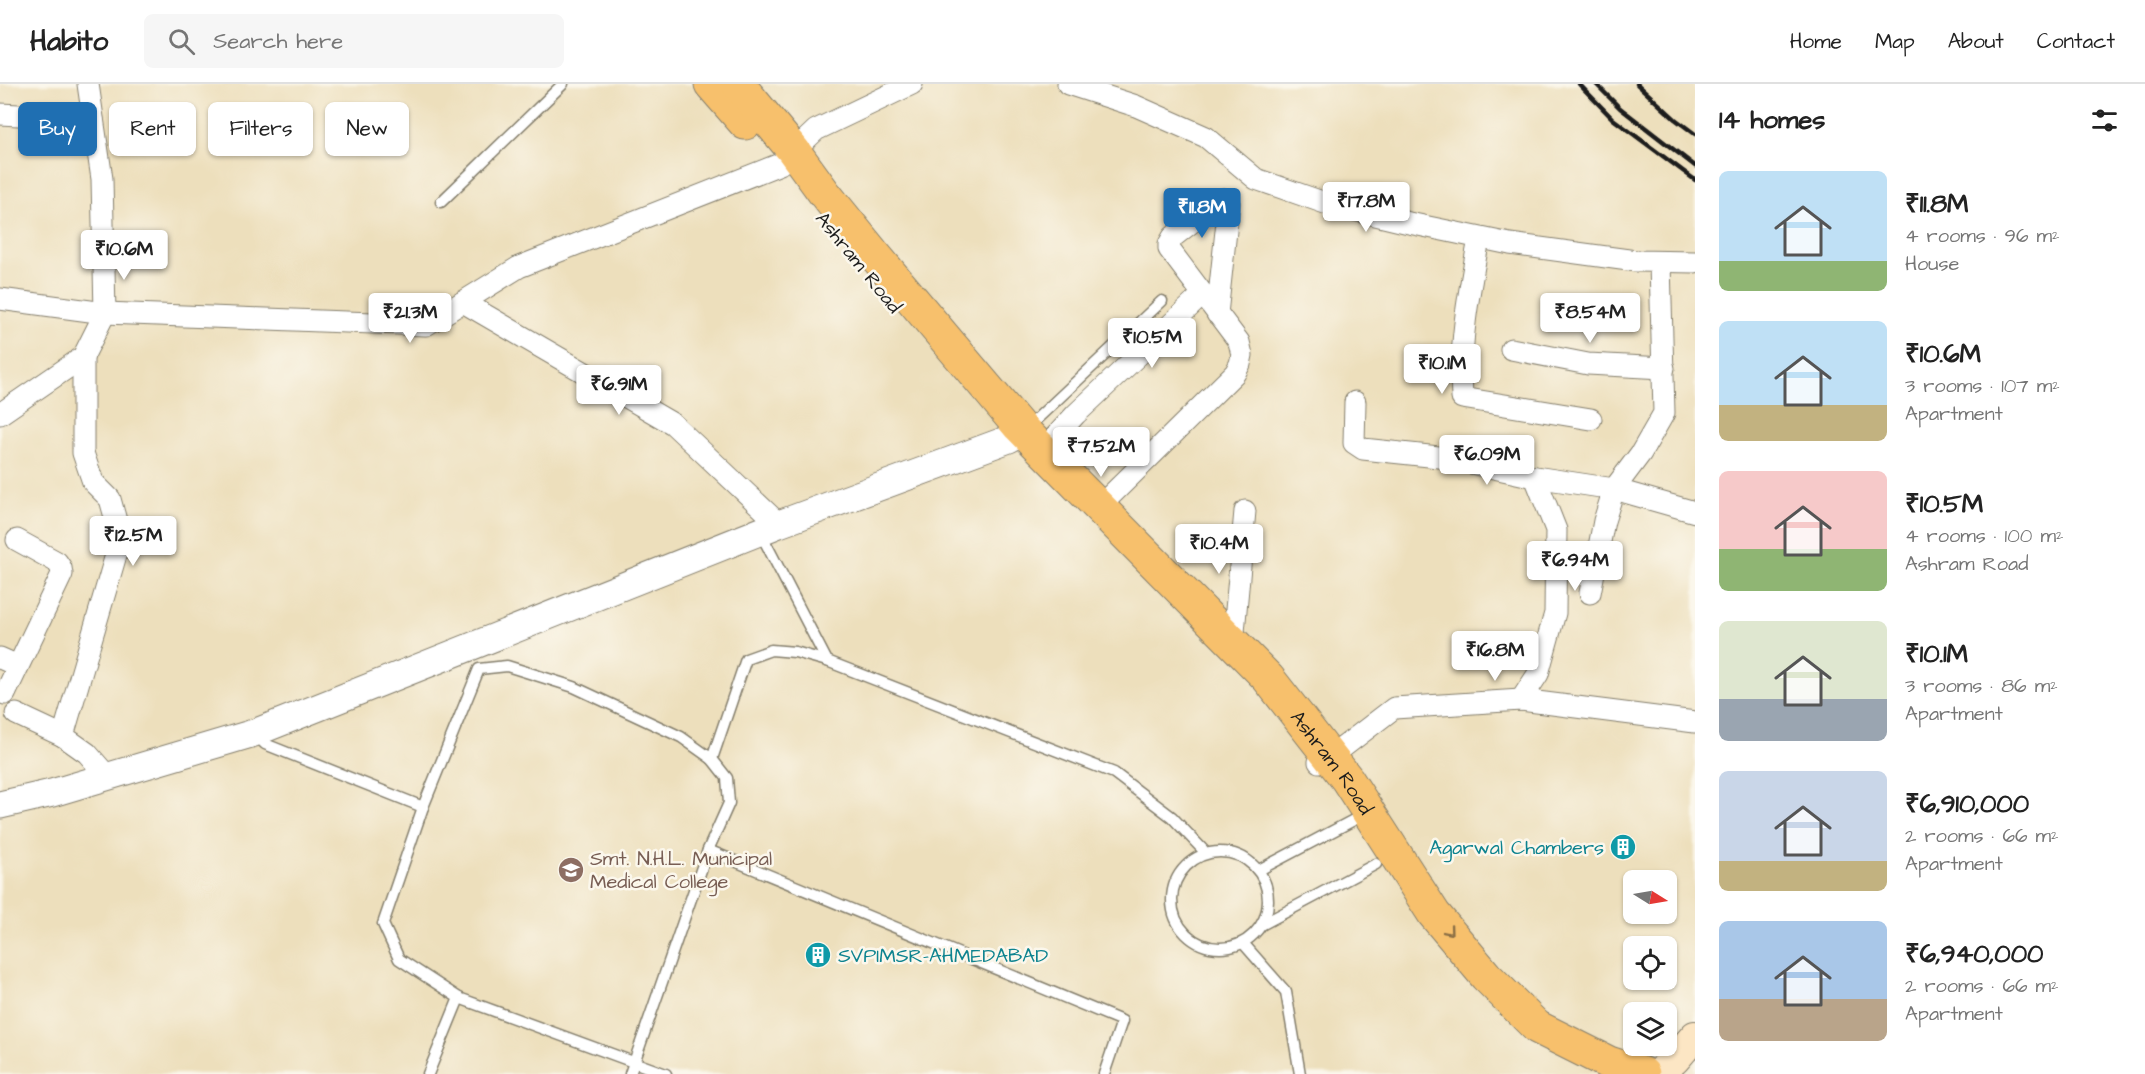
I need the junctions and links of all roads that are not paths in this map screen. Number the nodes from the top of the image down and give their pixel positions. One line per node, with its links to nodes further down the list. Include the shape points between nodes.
1 (88, 84): 7 (street)
2 (563, 84): 12 (lane)
3 (711, 84): 11 (main road, Ashram Road)
4 (738, 84): 11 (main road, Ashram Road)
5 (912, 84): 11 (street, via 816,130)
6 (1068, 84): 13 (street, via 1136,106 1206,137 1256,179 1325,203)
7 (91, 102)
8 (0, 114): 9 (street)
9 (18, 115)
10 (97, 146): 20 (street, via 102,179)
11 (787, 157): 19 (street, via 519,267); 28 (main road, Ashram Road, via 895,306)
12 (441, 202)
13 (1479, 239): 14 (street); 27 (street, via 1466,305 1460,366 1462,398)
14 (1660, 262): 15 (street); 24 (street)
15 (1695, 262)
16 (1202, 295): 21 (street); 21 (street, via 1171,254 1169,244 1220,200 1227,200); 28 (street, via 1076,414)
17 (0, 299): 20 (street)
18 (1162, 301): 28 (lane)
19 (463, 302): 20 (street, via 426,325); 34 (street, via 673,424)
20 (105, 313): 23 (street)
21 (1217, 314): 31 (street, via 1241,346 1235,373)
22 (1511, 349): 24 (street, via 1588,364)
23 (82, 357): 26 (street); 45 (street, via 83,453 93,482 110,499 118,528 118,548)
24 (1664, 368): 30 (street, via 1664,413)
25 (1355, 402): 29 (street, via 1354,443 1363,449 1448,458)
26 (0, 414)
27 (1592, 419)
28 (1025, 440): 31 (main road, Ashram Road); 34 (street); 47 (main road, Ashram Road)
29 (1535, 477): 30 (street); 41 (street, via 1556,530 1555,613 1538,674)
30 (1614, 489): 33 (street); 36 (street)
31 (1100, 507): 37 (main road, Ashram Road)
32 (1245, 511): 37 (street)
33 (1695, 512)
34 (770, 528): 38 (lane); 44 (street)
35 (17, 540): 39 (street, via 57,562 62,574)
36 (1590, 593)
37 (1233, 643): 47 (main road, Ashram Road, via 1268,678)
38 (827, 661): 46 (lane, via 795,651 771,650 746,659); 53 (lane, via 1114,773 1172,817)
39 (9, 662): 40 (street)
40 (5, 694)
41 (1521, 700): 43 (street); 47 (street, via 1394,708)
42 (16, 714): 45 (street)
43 (1695, 722)
44 (254, 733): 48 (street); 50 (lane, via 265,744)
45 (63, 736): 48 (street, via 87,753)
46 (712, 759): 50 (lane, via 681,737 574,687 507,666 478,669); 52 (lane, via 727,778 729,803)
47 (1323, 761): 51 (main road, Ashram Road, via 1335,786)
48 (108, 777): 49 (street)
49 (0, 805)
50 (423, 807): 58 (lane, via 383,924 399,959)
51 (1360, 816): 54 (main road, Ashram Road); 55 (lane); 67 (main road, Ashram Road, one-way to 67, via 1434,914 1537,1028 1609,1063)
52 (708, 850): 60 (lane); 64 (lane, via 1122,1021)
53 (1206, 852): 55 (lane, via 1235,853); 57 (lane, via 1183,867 1171,892 1174,919 1191,940 1217,950)
54 (1377, 864): 56 (lane); 66 (main road, Ashram Road, via 1419,928 1472,992 1526,1046)
55 (1259, 870): 56 (lane, via 1269,897)
56 (1263, 924): 57 (lane)
57 (1243, 943): 65 (lane, via 1286,992)
58 (459, 998): 60 (lane); 61 (lane)
59 (1695, 1036): 68 (main road)
60 (634, 1062): 62 (lane); 63 (lane)
61 (428, 1074)
62 (630, 1074)
63 (666, 1074)
64 (1104, 1074)
65 (1300, 1074)
66 (1583, 1074)
67 (1643, 1074)
68 (1658, 1074)

